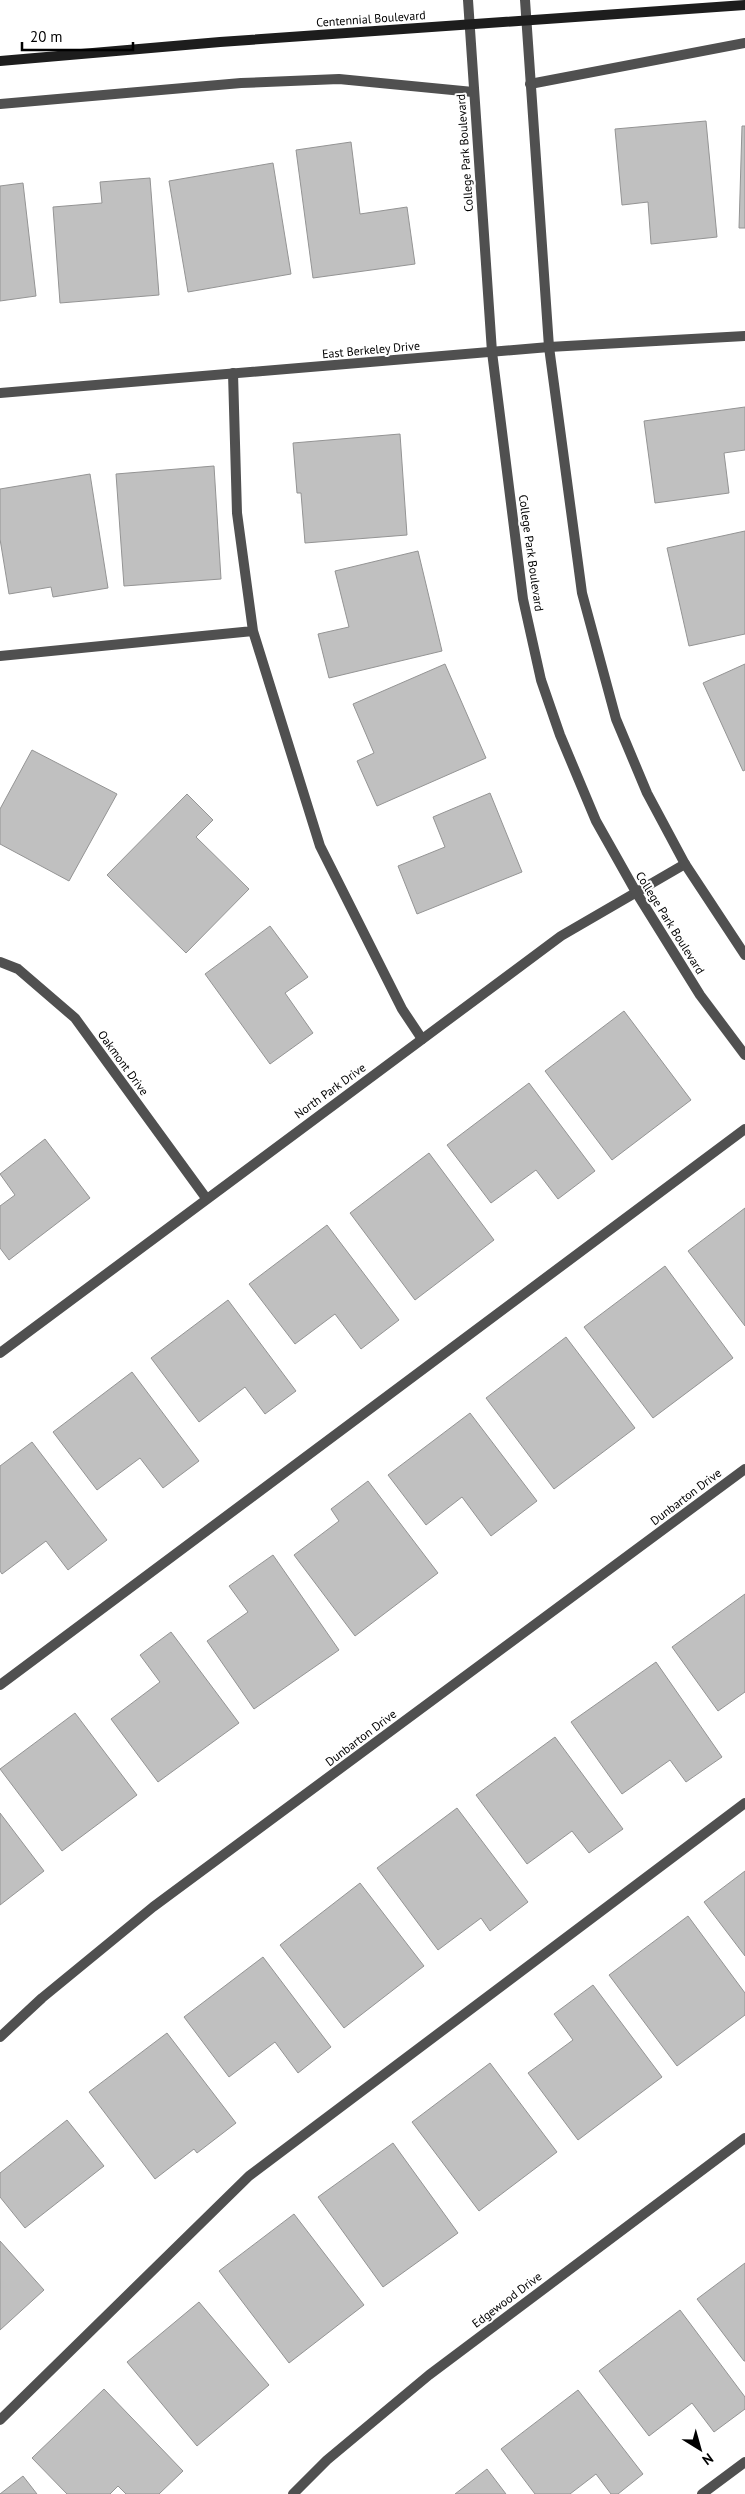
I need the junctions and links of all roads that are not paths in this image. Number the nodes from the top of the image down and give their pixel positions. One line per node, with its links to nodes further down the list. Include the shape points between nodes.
1 (468, 0): 5 (street, College Park Boulevard)
2 (525, 0): 4 (street)
3 (745, 5): 4 (main road, Centennial Boulevard)
4 (526, 20): 5 (main road, Centennial Boulevard); 8 (street)
5 (468, 24): 7 (main road, Centennial Boulevard); 9 (street, College Park Boulevard)
6 (745, 43): 8 (street)
7 (0, 61)
8 (530, 84): 12 (street)
9 (473, 92): 10 (street, via 339,79 241,83); 13 (street, College Park Boulevard)
10 (0, 104)
11 (745, 336): 12 (street, East Berkeley Drive)
12 (549, 347): 13 (street, East Berkeley Drive); 18 (street, via 582,594 616,719 647,793)
13 (492, 352): 14 (street, East Berkeley Drive); 19 (street, College Park Boulevard, via 523,599 541,680 596,821)
14 (233, 373): 15 (street, East Berkeley Drive); 16 (street, via 237,513)
15 (0, 393)
16 (253, 631): 17 (street); 22 (street, via 320,846 402,1009)
17 (0, 656)
18 (685, 864): 19 (street, North Park Drive); 20 (street)
19 (636, 892): 22 (street, North Park Drive, via 561,936); 23 (street, College Park Boulevard, via 700,995)
20 (745, 955)
21 (0, 962): 25 (street, Oakmont Drive, via 18,969 75,1018)
22 (422, 1039): 25 (street, North Park Drive)
23 (745, 1055)
24 (745, 1129): 28 (street)
25 (206, 1198): 26 (street, North Park Drive)
26 (0, 1352)
27 (745, 1469): 30 (street, Dunbarton Drive, via 153,1907 42,1998)
28 (0, 1685)
29 (745, 1803): 32 (street, via 249,2176)
30 (0, 2037)
31 (745, 2138): 34 (street, Edgewood Drive, via 429,2374 327,2460)
32 (0, 2420)
33 (745, 2462): 35 (street)
34 (293, 2494)
35 (702, 2494)

